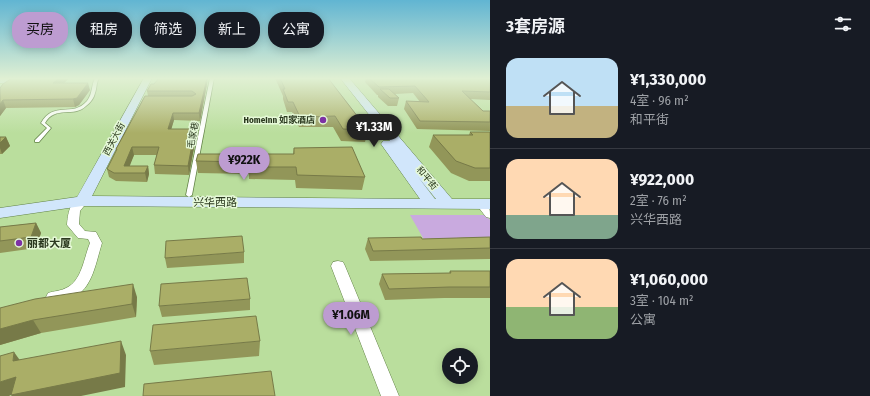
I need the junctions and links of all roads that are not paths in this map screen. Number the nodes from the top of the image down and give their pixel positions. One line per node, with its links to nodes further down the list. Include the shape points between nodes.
1 (91, 96): 6 (lane, via 79,109 49,114 43,123 49,128)
2 (140, 96): 8 (main road, 西关大街)
3 (208, 96): 7 (lane, 毛家巷)
4 (351, 96): 9 (main road, 和平街)
5 (358, 96): 9 (main road, 和平街)
6 (37, 141)
7 (189, 194): 8 (main road); 9 (main road)
8 (84, 197): 9 (main road, 兴华西路); 11 (main road); 12 (main road, 兴华西路); 14 (street, via 74,210 73,224 82,235 92,235 96,242 87,274 70,293)
9 (437, 200): 10 (main road)
10 (488, 205)
11 (0, 206)
12 (0, 213)
13 (338, 266): 15 (street)
14 (42, 299)
15 (390, 396)

